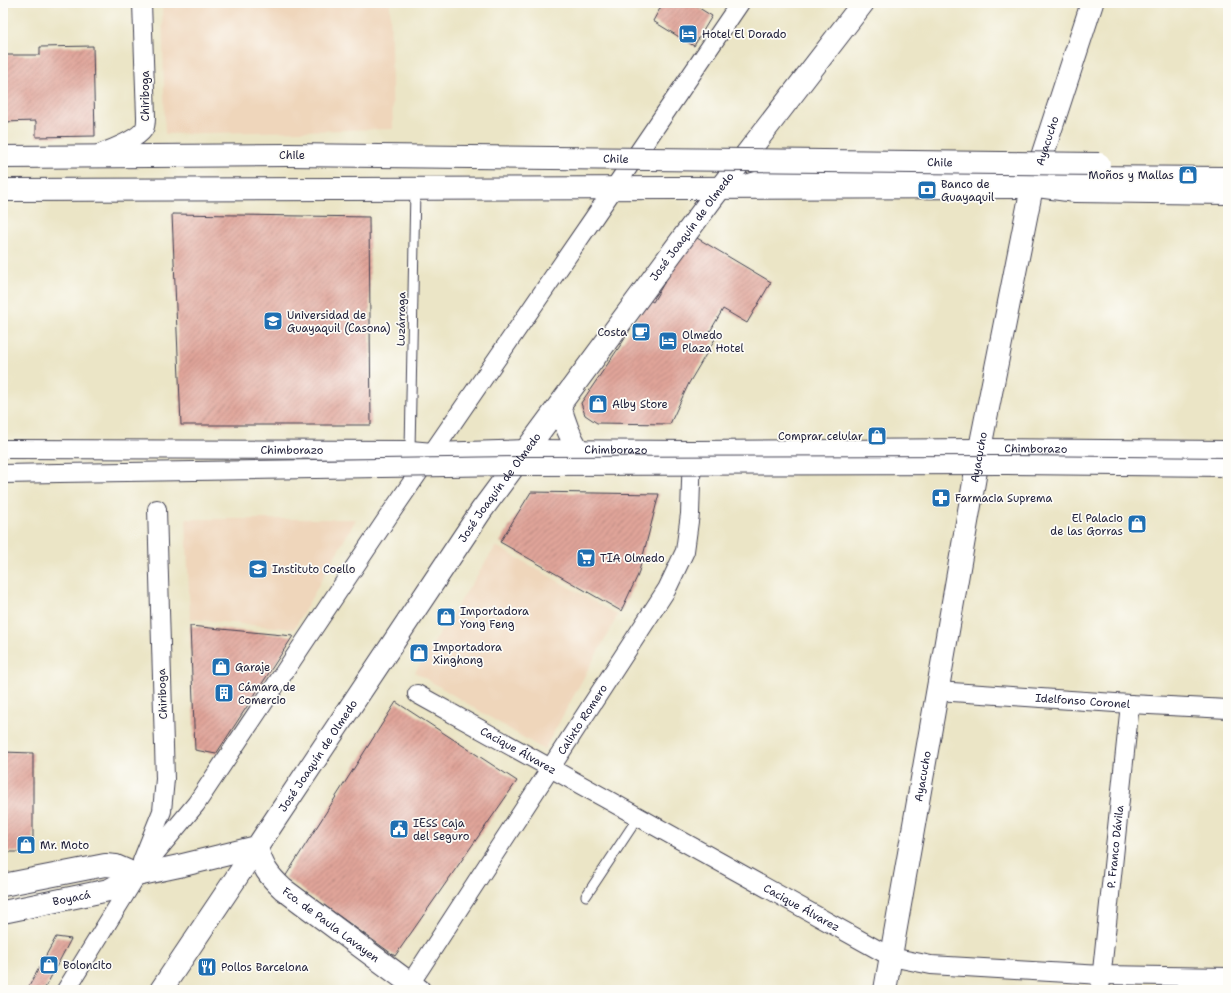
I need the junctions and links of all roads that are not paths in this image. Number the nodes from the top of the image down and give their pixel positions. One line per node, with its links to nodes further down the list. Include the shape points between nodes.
1 (142, 3): 5 (street, Chiriboga, via 145,128 139,135)
2 (740, 3): 10 (street)
3 (863, 3): 11 (main road, José Joaquín de Olmedo)
4 (1092, 3): 9 (main road, Ayacucho)
5 (92, 156): 6 (main road, Chile); 7 (main road, Chile, bridge, via 288,155)
6 (3, 157)
7 (1228, 165)
8 (1228, 178): 9 (main road, via 1075,177)
9 (1034, 181): 11 (main road); 14 (street, via 1075,193); 16 (main road, Ayacucho)
10 (614, 188): 11 (main road); 12 (main road); 23 (street)
11 (720, 188): 15 (main road, José Joaquín de Olmedo)
12 (415, 189): 13 (main road); 19 (lane, Luzárraga)
13 (3, 190)
14 (1228, 195)
15 (560, 405): 18 (main road, José Joaquín de Olmedo); 20 (main road, via 570,436)
16 (980, 448): 21 (street, Chimborazo); 22 (street, Chimborazo); 27 (main road, Ayacucho)
17 (3, 449): 19 (street, Chimborazo)
18 (527, 449): 20 (street, Chimborazo); 23 (street, Chimborazo); 33 (main road, José Joaquín de Olmedo, via 481,511)
19 (410, 450): 23 (street, Chimborazo)
20 (578, 450): 21 (street, Chimborazo)
21 (692, 450): 31 (street, Calixto Romero, via 690,514 685,551 667,589)
22 (1228, 450)
23 (433, 452): 34 (street, via 196,804)
24 (1228, 467): 25 (street, Chimborazo, bridge, via 514,466)
25 (3, 474)
26 (157, 509): 34 (street, Chiriboga, via 165,779 162,811)
27 (937, 691): 29 (street, Idelfonso Coronel); 39 (main road, Ayacucho)
28 (417, 694): 31 (street, Cacique Álvarez)
29 (1130, 704): 30 (street, Idelfonso Coronel); 41 (street, P. Franco Dávila)
30 (1228, 709)
31 (551, 768): 32 (street, Cacique Álvarez); 42 (street, Calixto Romero)
32 (639, 816): 37 (lane); 39 (street, Cacique Álvarez)
33 (257, 847): 34 (main road, Boyacá); 42 (main road, Fco. de Paula Lavayen, via 265,870 278,885); 44 (main road, José Joaquín de Olmedo)
34 (137, 875): 35 (lane, Boyacá); 36 (main road, via 116,866 104,865); 38 (main road, Boyacá, via 108,890); 43 (street)
35 (107, 880)
36 (3, 885)
37 (586, 896)
38 (3, 912)
39 (891, 957): 41 (street, Cacique Álvarez, via 931,965); 45 (main road, Ayacucho)
40 (1228, 977): 41 (street, Cacique Álvarez)
41 (1101, 982)
42 (412, 988)
43 (66, 990)
44 (162, 990)
45 (886, 990)

